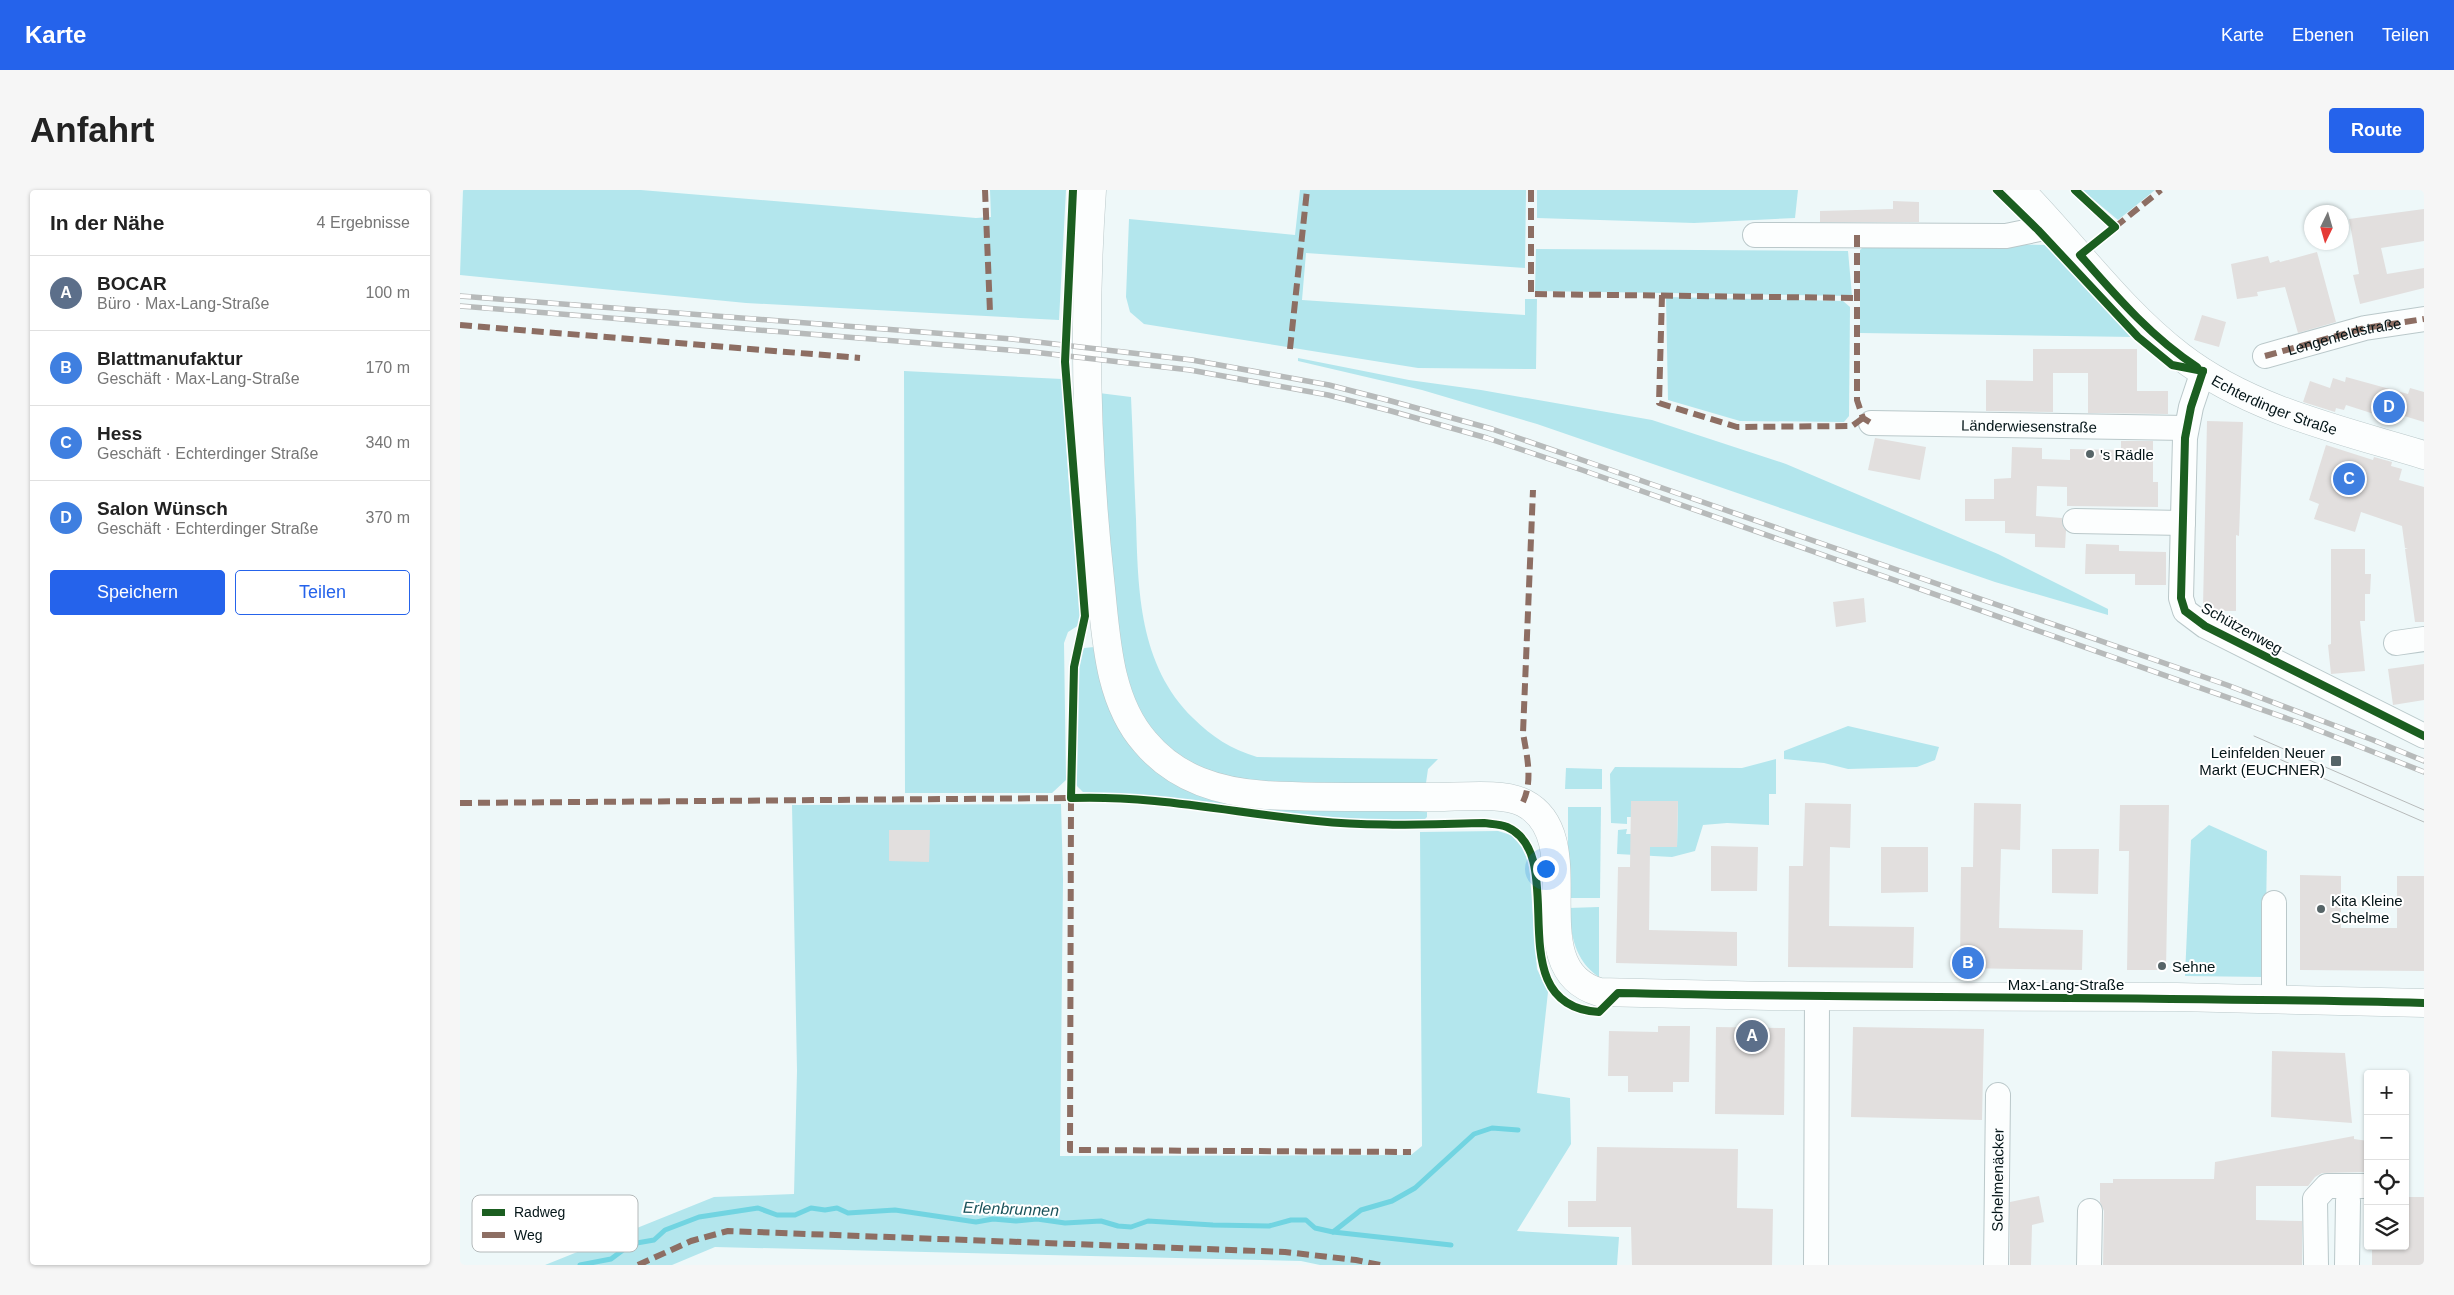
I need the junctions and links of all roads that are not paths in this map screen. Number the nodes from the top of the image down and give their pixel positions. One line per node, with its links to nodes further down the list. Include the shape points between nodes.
1 (2020, 190): 3 (main road, Echterdinger Straße)
2 (1092, 195): 17 (main road, Max-Lang-Straße, via 1086,366 1098,563 1113,673 1124,709 1144,741 1159,757 1192,780 1224,790 1288,796 1484,797 1523,802 1546,825 1555,853 1561,954 1575,980 1586,988 1605,993)
3 (2054, 226): 4 (street, via 2006,236); 7 (main road, Echterdinger Straße, via 2141,322)
4 (1756, 235)
5 (2424, 319): 6 (street, Lengenfeldstraße, via 2365,328)
6 (2266, 356)
7 (2203, 371): 9 (street, Schützenweg); 10 (main road, Echterdinger Straße, via 2286,413)
8 (1871, 424): 9 (street, Länderwiesenstraße)
9 (2186, 428): 12 (street, Schützenweg)
10 (2424, 455)
11 (2075, 521): 12 (street)
12 (2183, 523): 15 (street, Schützenweg, via 2181,598 2191,617)
13 (2424, 639): 14 (street)
14 (2396, 643)
15 (2424, 736)
16 (2274, 903): 18 (street)
17 (1817, 996): 18 (main road, Max-Lang-Straße); 24 (street)
18 (2274, 999): 19 (main road, Max-Lang-Straße)
19 (2424, 1003)
20 (1998, 1095): 25 (street, Schelmenäcker)
21 (2364, 1186): 27 (street, via 2327,1186 2315,1199)
22 (2348, 1200): 28 (street)
23 (2090, 1212): 26 (street)
24 (1816, 1265)
25 (1996, 1265)
26 (2088, 1265)
27 (2316, 1265)
28 (2347, 1265)

